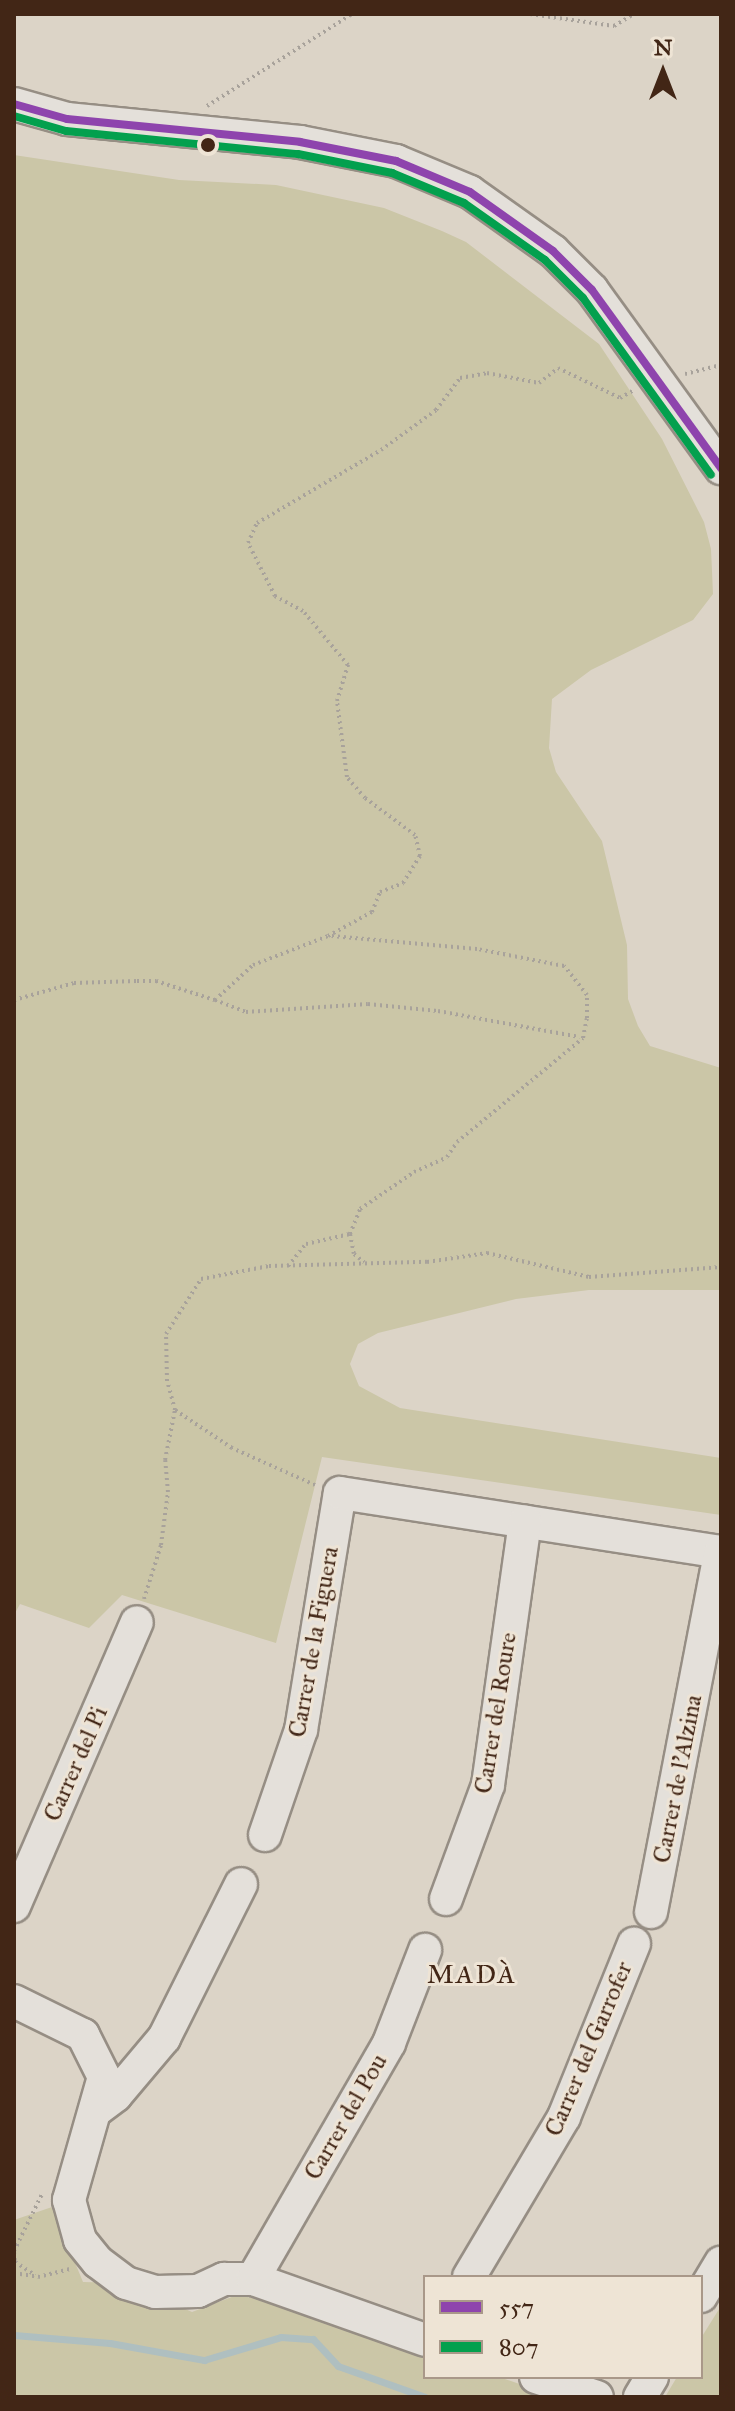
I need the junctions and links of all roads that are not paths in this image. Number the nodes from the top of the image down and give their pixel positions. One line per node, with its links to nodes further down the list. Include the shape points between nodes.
1 (14, 104): 2 (street, via 67,119 300,142 396,161 470,192 553,251 592,290)
2 (721, 468)
3 (525, 1522): 4 (street); 6 (street, Carrer de la Figuera, via 340,1493 301,1730); 8 (street, Carrer del Roure, via 488,1785)
4 (721, 1552): 10 (street, Carrer de l'Alzina)
5 (137, 1622): 9 (street, Carrer del Pi)
6 (265, 1835)
7 (241, 1884): 14 (street, via 164,2038 116,2095)
8 (446, 1899)
9 (14, 1906)
10 (651, 1912)
11 (634, 1944): 16 (street, Carrer del Garrofer, via 564,2117)
12 (425, 1950): 17 (street, Carrer del Pou, via 389,2043)
13 (14, 2001): 14 (street, via 83,2035 104,2077)
14 (95, 2111): 17 (street, via 69,2200 80,2240 98,2262 126,2283 155,2292 198,2291 224,2279)
15 (721, 2263): 18 (street)
16 (470, 2275)
17 (253, 2279): 19 (street)
18 (703, 2293)
19 (423, 2339)
20 (542, 2379): 22 (street)
21 (651, 2379): 23 (street)
22 (597, 2397)
23 (640, 2397)

